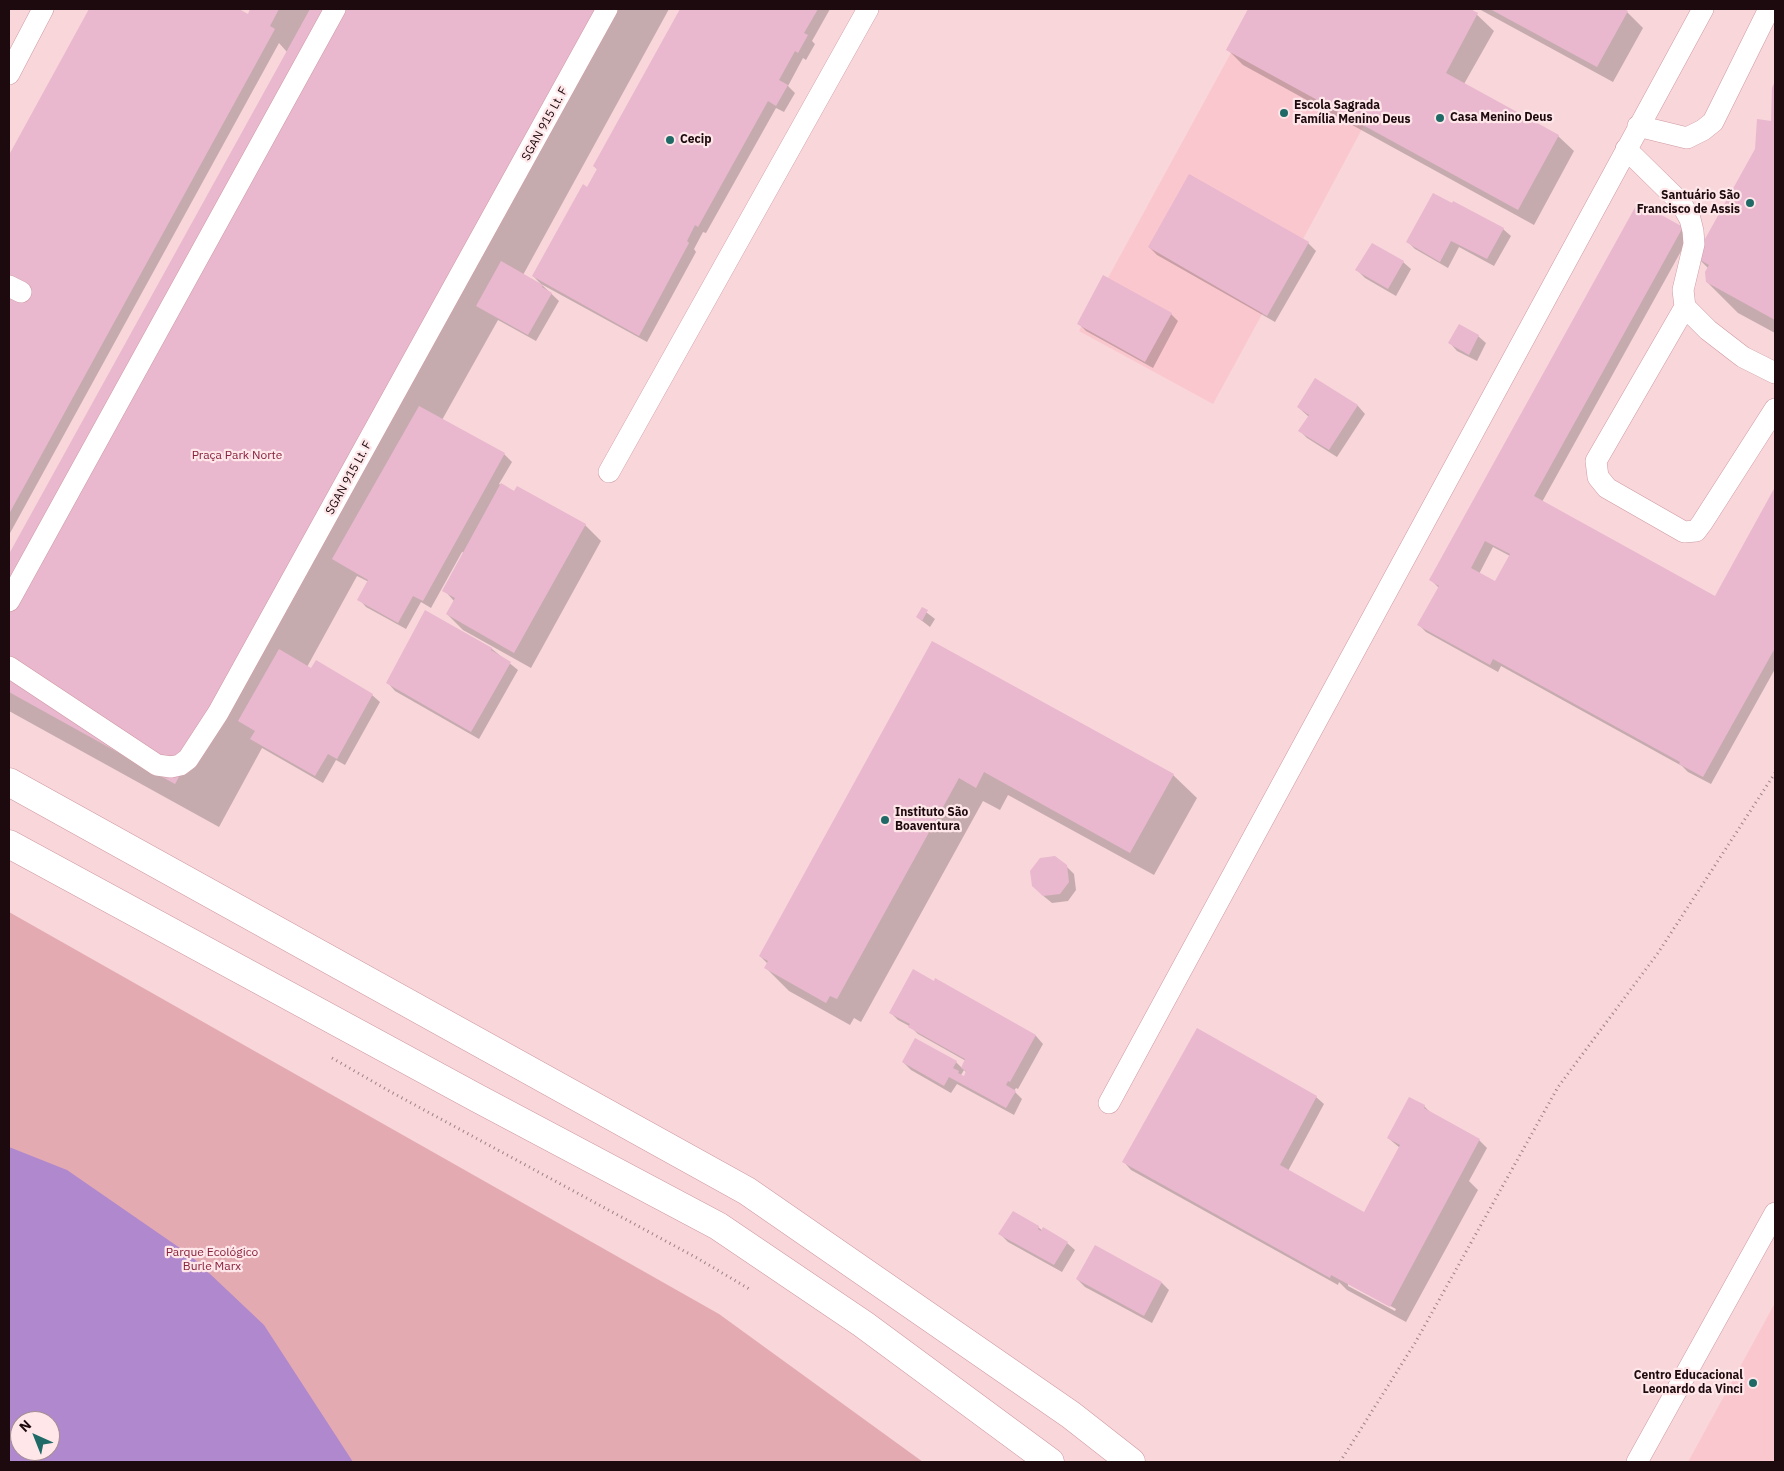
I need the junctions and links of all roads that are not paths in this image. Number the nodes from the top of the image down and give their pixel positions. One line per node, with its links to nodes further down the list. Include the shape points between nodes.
1 (43, 9): 7 (lane)
2 (334, 9): 14 (lane)
3 (607, 9): 15 (lane, SGAN 915 Lt. F, via 218,714 188,759 171,767 157,765)
4 (868, 9): 13 (lane)
5 (1703, 9): 8 (lane)
6 (1769, 9): 8 (lane, via 1712,122 1687,138)
7 (9, 74)
8 (1638, 126): 9 (lane)
9 (1626, 149): 10 (lane, via 1681,203 1690,219 1694,244 1683,290); 18 (lane)
10 (1685, 307): 11 (lane, via 1743,357); 12 (lane, via 1596,461 1598,477 1608,488 1684,532 1696,532)
11 (1775, 373)
12 (1775, 409)
13 (609, 472)
14 (9, 600)
15 (9, 667)
16 (9, 782): 21 (street, via 747,1191 1071,1414)
17 (9, 844): 20 (street, via 718,1226 863,1324)
18 (1109, 1103)
19 (1775, 1214): 22 (lane)
20 (1050, 1462)
21 (1130, 1462)
22 (1637, 1462)

